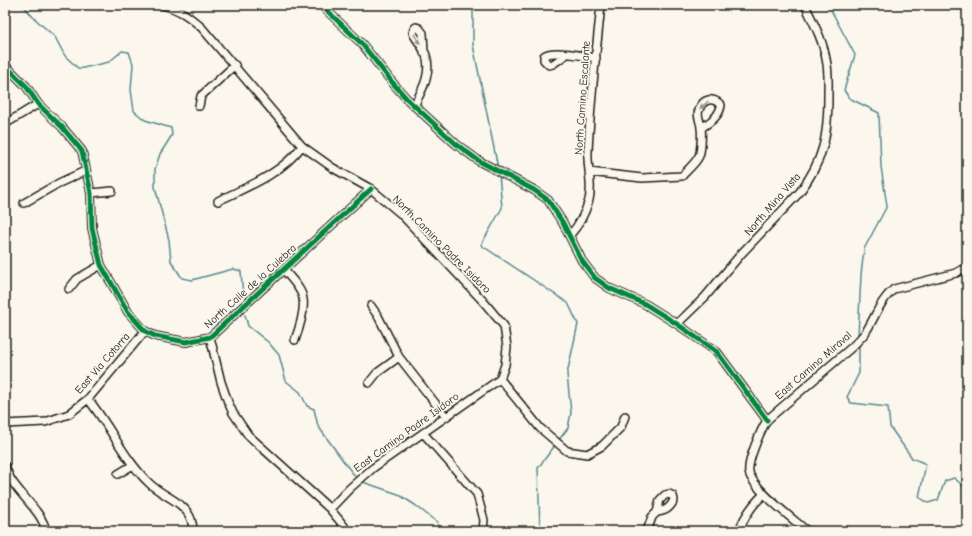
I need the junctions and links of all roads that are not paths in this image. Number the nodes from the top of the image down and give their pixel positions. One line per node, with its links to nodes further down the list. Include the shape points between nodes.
1 (162, 5): 9 (street, North Camino Padre Isidoro, via 175,8 191,18)
2 (321, 5): 12 (street, via 362,44)
3 (601, 5): 7 (street, North Camino Escalante)
4 (805, 5): 29 (street, North Mina Vista, via 821,40 828,69 827,130 819,160 799,193)
5 (424, 53): 12 (street, via 428,75)
6 (567, 54): 7 (street)
7 (596, 58): 17 (street, North Camino Escalante, via 588,152)
8 (5, 65): 10 (street, North Calle de la Culebra, via 26,86)
9 (235, 66): 11 (street, via 201,96); 15 (street, North Camino Padre Isidoro)
10 (38, 104): 13 (street); 16 (street, North Calle de la Culebra, via 62,126 82,151)
11 (199, 106)
12 (414, 106): 23 (street, via 471,157 543,196 558,214)
13 (5, 124)
14 (701, 128): 17 (street, via 699,156 682,176 642,178)
15 (302, 146): 18 (street, North Camino Padre Isidoro, via 333,168); 21 (street, via 269,177)
16 (85, 171): 20 (street, North Calle de la Culebra); 22 (street)
17 (589, 172): 23 (street, North Camino Escalante, via 588,201 580,222)
18 (371, 189): 26 (street, North Calle de la Culebra); 34 (street, North Camino Padre Isidoro, via 401,214 484,300 504,326 507,347)
19 (112, 191): 20 (street)
20 (92, 193): 24 (street, North Calle de la Culebra, via 92,228)
21 (218, 201)
22 (24, 203)
23 (570, 235): 29 (street, via 582,261 599,282 645,304)
24 (101, 265): 27 (street, via 77,279); 30 (street, North Calle de la Culebra, via 128,312)
25 (967, 267): 39 (street, East Camino Miraval, via 956,273 894,289 886,296 864,334 852,347)
26 (284, 270): 31 (street, North Calle de la Culebra); 32 (street, via 296,283 304,299 301,322)
27 (69, 289)
28 (371, 306): 33 (street)
29 (677, 324): 39 (street, via 717,352)
30 (145, 331): 31 (street, North Calle de la Culebra, via 155,336 186,342); 36 (street, East Via Cotorra)
31 (210, 337): 46 (street, via 221,382 233,413 248,435)
32 (295, 340)
33 (399, 357): 35 (street, via 377,373); 38 (street)
34 (500, 379): 37 (street, via 540,428 567,451 587,454 602,446 622,427); 38 (street, East Camino Padre Isidoro)
35 (369, 383)
36 (88, 399): 40 (street, East Via Cotorra, via 69,414 45,422); 42 (street)
37 (625, 416)
38 (446, 417): 41 (street, East Camino Padre Isidoro)
39 (767, 420): 45 (street, via 748,468 750,476)
40 (5, 424)
41 (424, 434): 46 (street, East Camino Padre Isidoro, via 373,468); 51 (street, via 477,494 484,520)
42 (134, 465): 44 (street); 49 (street, via 150,484 179,504 191,518)
43 (5, 466): 48 (street, via 10,478 31,504)
44 (118, 474)
45 (764, 494): 53 (street); 54 (street)
46 (330, 509): 50 (street)
47 (657, 512): 52 (street, via 652,517)
48 (46, 531)
49 (193, 531)
50 (347, 531)
51 (483, 531)
52 (647, 531)
53 (739, 531)
54 (807, 531)

